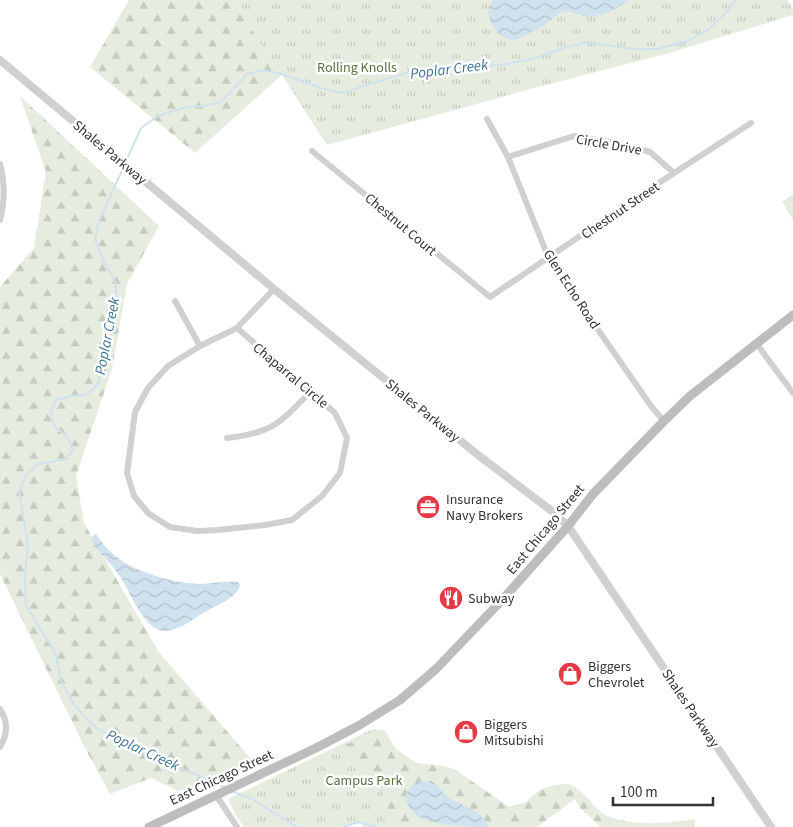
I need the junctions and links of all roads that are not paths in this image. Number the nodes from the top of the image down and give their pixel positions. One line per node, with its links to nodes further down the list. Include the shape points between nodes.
1 (0, 60): 10 (street, Shales Parkway)
2 (487, 119): 5 (street, Glen Echo Road)
3 (751, 123): 7 (street, Chestnut Street)
4 (312, 151): 11 (street, Chestnut Court)
5 (508, 157): 7 (street, Circle Drive, via 574,136 615,142 650,152); 9 (street, Glen Echo Road)
6 (0, 164): 8 (street, via 4,187)
7 (674, 173): 9 (street, Chestnut Street)
8 (0, 220)
9 (549, 259): 11 (street, Chestnut Street); 19 (street, Glen Echo Road)
10 (274, 289): 14 (street, Chaparral Circle); 21 (street, Shales Parkway)
11 (490, 298)
12 (175, 301): 16 (street)
13 (793, 316): 15 (main road, East Chicago Street)
14 (237, 328): 16 (street, Chaparral Circle); 17 (street, Chaparral Circle)
15 (756, 343): 18 (street); 19 (main road, East Chicago Street)
16 (200, 346): 17 (street, Chaparral Circle, via 168,366 148,388 135,412 127,473 134,496 148,513 170,528 218,530 292,520 322,496 340,473 347,438 336,413)
17 (311, 391): 20 (street, via 269,429 250,436)
18 (793, 393)
19 (664, 421): 21 (main road, East Chicago Street, via 593,494)
20 (226, 438)
21 (568, 526): 24 (main road, East Chicago Street, via 455,650 400,700 358,726); 27 (street, Shales Parkway)
22 (0, 709): 23 (street, via 6,724 5,739)
23 (0, 747)
24 (216, 795): 25 (main road, East Chicago Street); 26 (street)
25 (149, 827)
26 (236, 827)
27 (771, 827)

